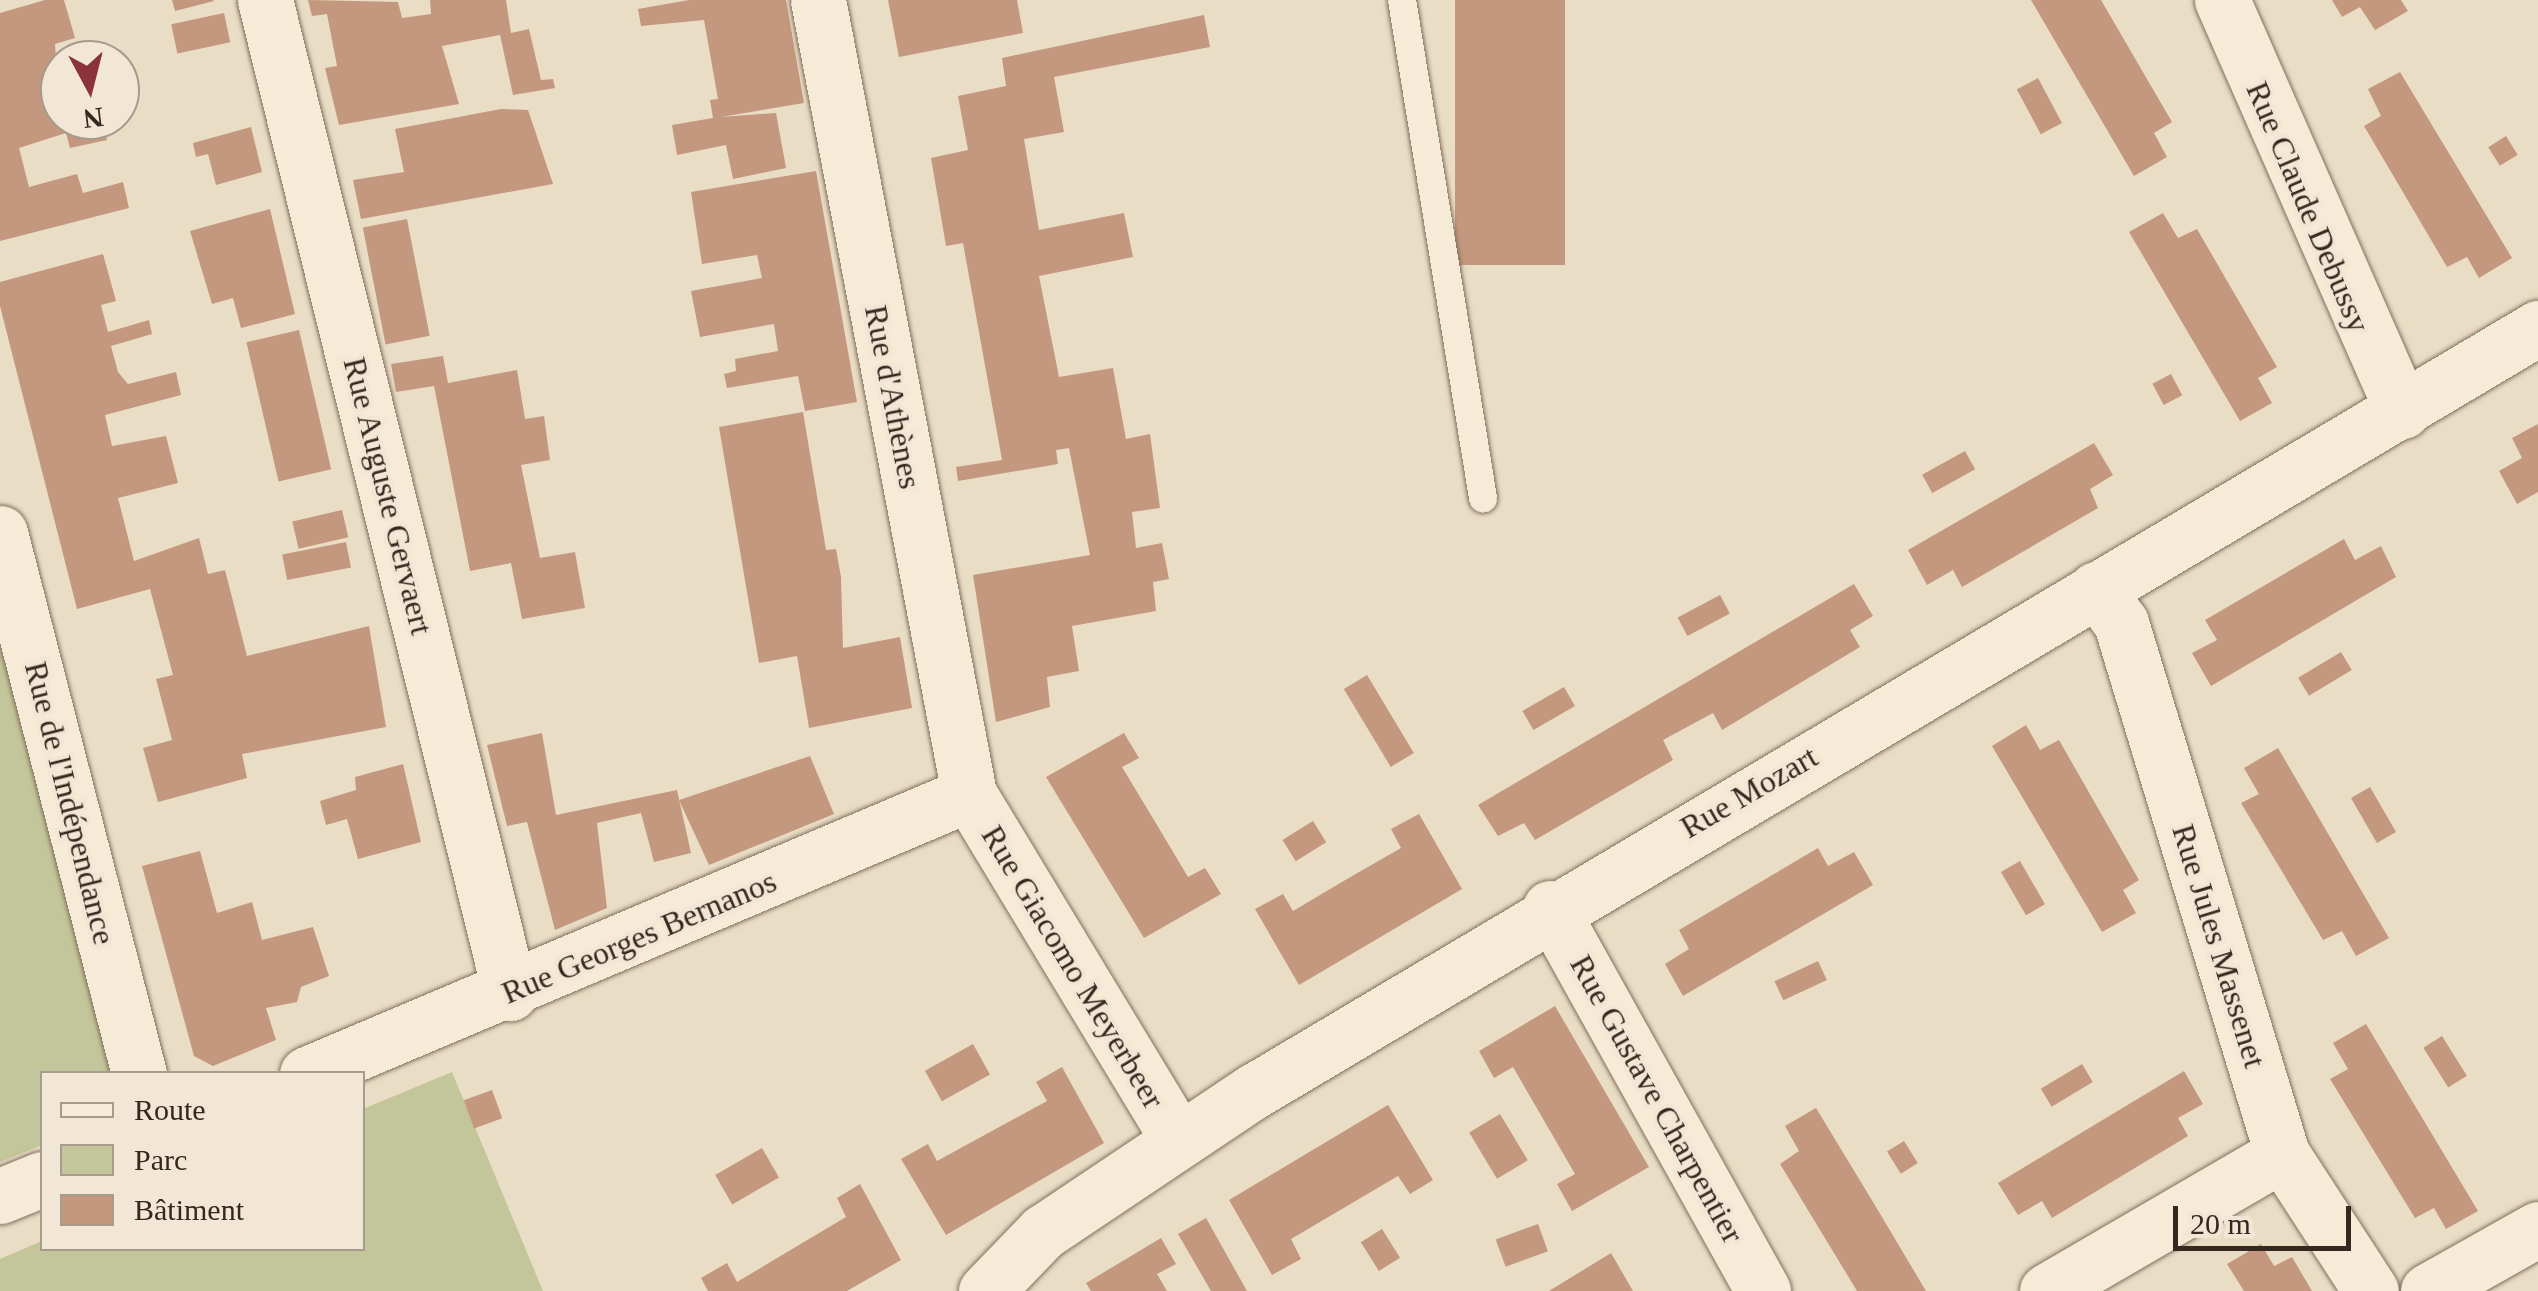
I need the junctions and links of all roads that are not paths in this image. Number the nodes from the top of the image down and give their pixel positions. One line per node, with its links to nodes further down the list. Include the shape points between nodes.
1 (266, 0): 12 (street, Rue Auguste Gervaert)
2 (818, 0): 10 (street, Rue d'Athènes)
3 (1402, 0): 7 (lane)
4 (2222, 0): 6 (street, Rue Claude Debussy)
5 (2538, 328): 6 (street, Rue Mozart)
6 (2402, 411): 9 (street, Rue Mozart)
7 (1483, 498)
8 (0, 533): 13 (street, Rue de l'Indépendance)
9 (2096, 588): 11 (street, Rue Mozart); 16 (street, Rue Jules Massenet, via 2121,623)
10 (969, 794): 12 (street, Rue Georges Bernanos); 15 (street, Rue Giacomo Meyerbeer)
11 (1550, 908): 15 (street, Rue Mozart); 21 (street, Rue Gustave Charpentier)
12 (510, 993): 14 (street, Rue Georges Bernanos)
13 (138, 1071)
14 (315, 1071)
15 (1178, 1139): 20 (street, Rue Mozart, via 1006,1262)
16 (2282, 1154): 22 (street); 23 (street, Rue Jules Massenet)
17 (40, 1180): 18 (street)
18 (0, 1196)
19 (2538, 1229): 24 (street)
20 (986, 1291)
21 (1763, 1291)
22 (2047, 1291)
23 (2371, 1291)
24 (2428, 1291)

